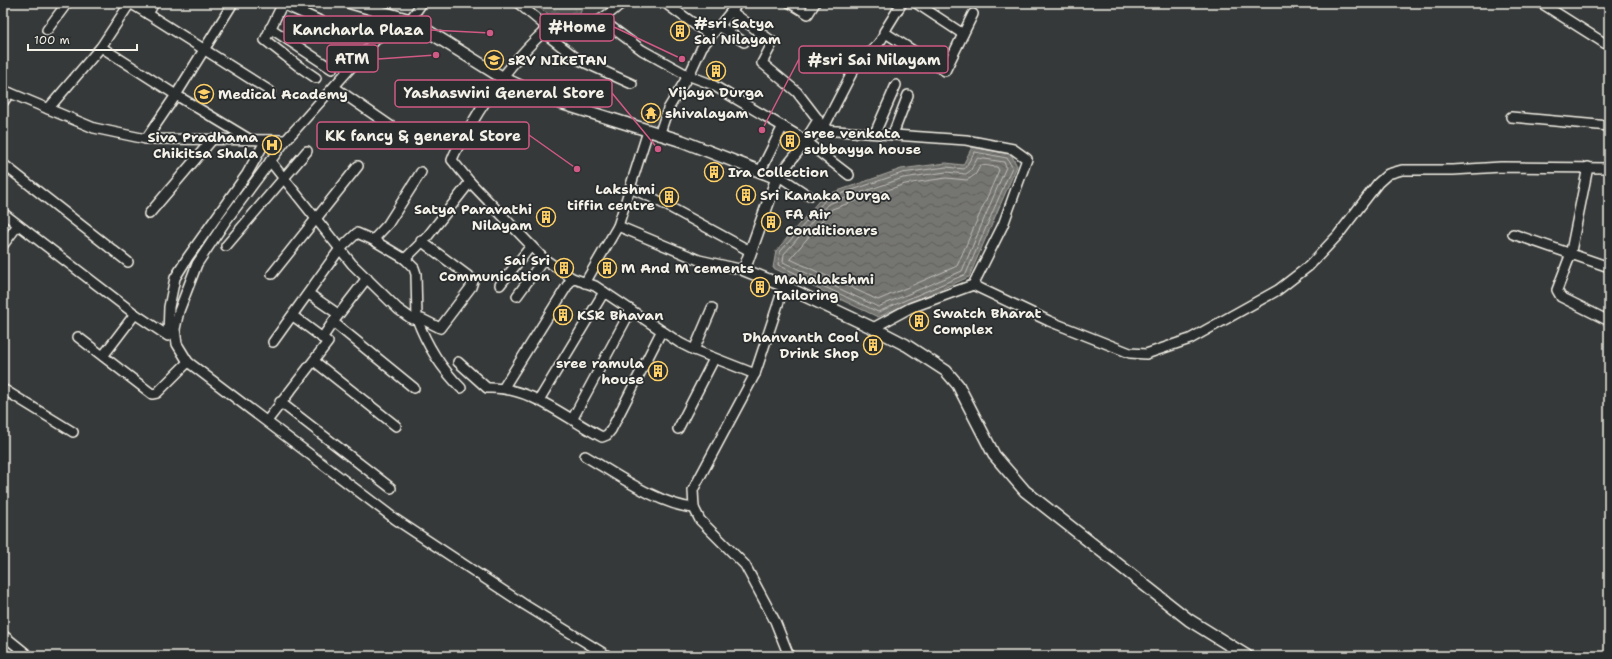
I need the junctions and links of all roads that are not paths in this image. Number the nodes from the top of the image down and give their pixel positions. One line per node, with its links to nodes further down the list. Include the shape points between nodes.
1 (66, 3): 26 (street)
2 (130, 3): 19 (street); 33 (street)
3 (154, 3): 19 (street)
4 (233, 3): 35 (street)
5 (351, 3): 17 (main road)
6 (422, 3): 22 (street)
7 (518, 3): 27 (street)
8 (622, 3): 23 (street)
9 (665, 3): 31 (street)
10 (738, 3): 18 (street)
11 (790, 3): 12 (street, via 808,14)
12 (815, 3)
13 (916, 3): 30 (street)
14 (1541, 3): 34 (street)
15 (282, 4): 25 (street); 28 (street)
16 (898, 4): 29 (street)
17 (372, 6): 21 (main road)
18 (732, 12): 24 (street); 51 (street, via 773,42 762,63 797,92)
19 (148, 14): 35 (street)
20 (973, 14): 30 (street)
21 (397, 16): 22 (main road); 42 (street)
22 (410, 20): 39 (main road)
23 (602, 20): 27 (street, via 573,31); 37 (street, via 642,50)
24 (719, 26): 31 (street); 32 (street)
25 (270, 28): 36 (street); 38 (street, via 265,38 266,42)
26 (47, 30)
27 (545, 30): 39 (street); 40 (street, via 579,60)
28 (348, 33)
29 (885, 33): 30 (street, via 944,71); 51 (street, via 876,49 855,67 826,123)
30 (963, 34)
31 (712, 36): 37 (street, via 702,47)
32 (744, 42)
33 (101, 46): 46 (street); 48 (street)
34 (1609, 46)
35 (205, 50): 43 (street); 46 (street)
36 (332, 69)
37 (687, 75): 50 (street, via 711,84); 56 (street, via 668,109)
38 (316, 78)
39 (503, 78): 54 (main road, via 551,100); 75 (street, via 479,111 452,160)
40 (632, 84)
41 (896, 85): 55 (street)
42 (334, 87): 53 (street); 61 (street)
43 (270, 91)
44 (6, 92): 47 (street); 48 (street)
45 (908, 95): 57 (street)
46 (176, 96): 58 (street); 59 (street)
47 (3, 102)
48 (48, 109): 58 (street, via 94,128)
49 (1511, 117): 52 (street)
50 (783, 126): 62 (street); 71 (street)
51 (820, 126): 55 (street); 62 (street)
52 (1609, 126)
53 (392, 127)
54 (648, 131): 56 (main road); 76 (street)
55 (875, 133): 57 (street)
56 (659, 134): 71 (main road)
57 (893, 134): 102 (street, via 966,140 1013,149 1027,159 1003,225)
58 (146, 139): 63 (street)
59 (250, 139): 60 (street); 63 (street)
60 (268, 140): 61 (street); 118 (street, via 175,278 169,307)
61 (282, 140): 65 (street)
62 (808, 140): 72 (street); 73 (street)
63 (211, 141): 79 (street)
64 (307, 151): 74 (street)
65 (270, 161): 74 (street); 118 (street, via 197,264 179,311)
66 (3, 164): 94 (street)
67 (358, 166): 80 (street)
68 (1588, 167): 69 (street); 91 (street); 102 (street, via 1402,170 1388,174 1309,266 1278,290 1190,339 1146,354 1130,353 1064,327)
69 (1609, 168)
70 (420, 172): 84 (street, via 388,224)
71 (760, 172): 73 (main road)
72 (849, 174)
73 (778, 177): 77 (street); 90 (main road)
74 (284, 178): 80 (street); 87 (street)
75 (470, 182): 85 (street, via 427,237); 88 (street)
76 (630, 188): 82 (street); 90 (street)
77 (809, 196)
78 (3, 213): 81 (street)
79 (149, 214)
80 (316, 219): 89 (street); 97 (street)
81 (18, 225): 86 (street); 109 (street)
82 (618, 226): 96 (street, via 699,260); 100 (street)
83 (1513, 234): 91 (street)
84 (373, 240): 89 (street, via 357,233); 92 (street)
85 (421, 241): 92 (street); 112 (street, via 473,281 440,328)
86 (3, 245)
87 (226, 246)
88 (531, 246): 93 (street); 101 (street)
89 (339, 250): 98 (street); 105 (street)
90 (750, 251): 96 (main road)
91 (1570, 253): 95 (street); 113 (street, via 1557,290 1558,294)
92 (405, 259): 112 (street, via 416,274)
93 (544, 259): 99 (street); 106 (street)
94 (128, 262)
95 (1609, 267)
96 (744, 270): 103 (main road)
97 (272, 274)
98 (366, 278): 111 (street); 112 (street, via 398,310 412,319)
99 (572, 278): 100 (street); 127 (street)
100 (585, 283): 104 (street)
101 (500, 285)
102 (973, 285): 114 (street, via 910,308)
103 (784, 286): 114 (main road); 126 (street)
104 (604, 292): 108 (street); 131 (street)
105 (309, 294): 110 (street); 111 (street)
106 (517, 296)
107 (712, 308): 120 (street)
108 (631, 310): 115 (street); 134 (street)
109 (135, 314): 118 (street); 121 (street)
110 (293, 316): 117 (street); 119 (street)
111 (336, 318): 117 (street); 129 (street)
112 (417, 319): 130 (street, via 441,368)
113 (1609, 321)
114 (873, 328): 145 (main road, via 906,345 946,371 958,385 994,455 1025,491 1189,620)
115 (662, 332): 120 (street); 134 (street, via 607,435 602,437)
116 (78, 337): 121 (street)
117 (322, 338): 124 (street, via 328,342)
118 (172, 340): 123 (street)
119 (273, 342)
120 (694, 350): 122 (street)
121 (103, 356): 123 (street, via 152,394 157,394)
122 (714, 359): 126 (street); 136 (street)
123 (188, 362): 133 (street)
124 (314, 362): 132 (street); 135 (street)
125 (458, 362): 127 (street, via 487,388)
126 (755, 374): 140 (street, via 693,490)
127 (504, 387): 131 (street)
128 (3, 388): 137 (street)
129 (414, 388)
130 (461, 388)
131 (539, 400): 134 (street)
132 (278, 405): 133 (street); 139 (street)
133 (268, 418): 143 (street, via 395,519 525,605)
134 (573, 418)
135 (396, 426)
136 (678, 429)
137 (73, 432)
138 (585, 456): 140 (street, via 658,497 679,506)
139 (391, 488)
140 (694, 508): 144 (street, via 700,520 745,566 775,621)
141 (3, 635): 142 (street)
142 (29, 656)
143 (608, 656)
144 (789, 656)
145 (1247, 656)

